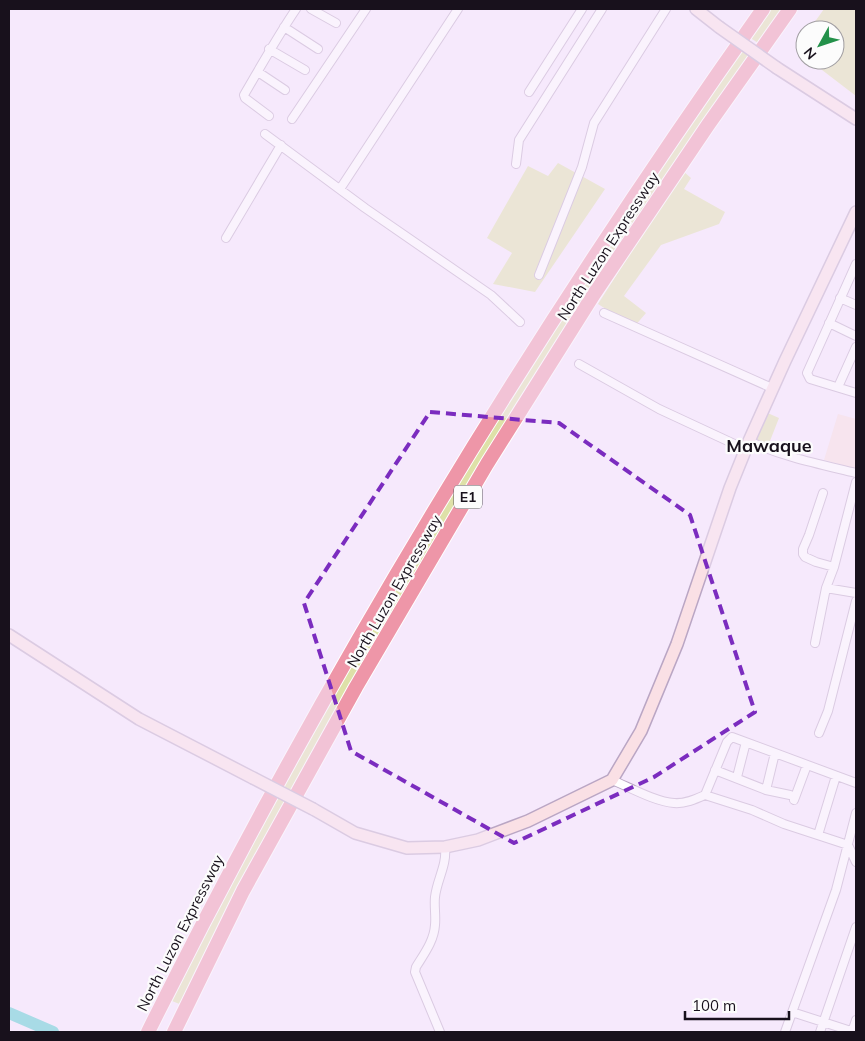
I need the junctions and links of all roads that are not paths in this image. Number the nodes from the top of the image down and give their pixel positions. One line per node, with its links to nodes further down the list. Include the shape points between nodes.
1 (296, 9): 12 (street)
2 (311, 9): 11 (street)
3 (366, 9): 20 (street)
4 (458, 9): 25 (street)
5 (582, 9): 18 (street)
6 (602, 9): 24 (street, via 518,140)
7 (666, 9): 30 (street, via 594,123 582,167)
8 (696, 9): 21 (street, bridge, via 776,68)
9 (763, 9): 72 (highway, North Luzon Expressway / E1, via 577,281 470,451 336,677 223,884)
10 (790, 9): 73 (highway, North Luzon Expressway / E1, via 600,286 487,464 356,687 252,874)
11 (336, 23)
12 (284, 28): 13 (street); 14 (street)
13 (270, 49): 15 (street); 16 (street)
14 (318, 50)
15 (304, 70)
16 (258, 72): 17 (street); 19 (street, via 244,97)
17 (285, 90)
18 (530, 92)
19 (269, 116)
20 (292, 119)
21 (856, 119)
22 (266, 134): 23 (street)
23 (281, 145): 25 (street); 27 (street)
24 (516, 164)
25 (340, 189): 34 (street, via 491,295)
26 (856, 212): 40 (street)
27 (226, 238)
28 (856, 264): 29 (street)
29 (854, 273): 31 (street)
30 (539, 275)
31 (840, 298): 32 (street); 35 (street)
32 (856, 305)
33 (604, 313): 40 (street)
34 (520, 322)
35 (829, 323): 36 (street); 39 (street, via 807,373 810,378)
36 (856, 336)
37 (856, 346): 39 (street)
38 (579, 364): 42 (street, via 659,409)
39 (838, 387): 41 (street)
40 (772, 388): 42 (street)
41 (856, 393)
42 (747, 445): 43 (street); 59 (street, via 677,644 641,731)
43 (856, 473)
44 (856, 482): 46 (street)
45 (823, 493): 46 (street, via 803,554)
46 (834, 567): 47 (street)
47 (826, 588): 48 (street); 51 (street)
48 (856, 593)
49 (856, 601): 52 (street, via 828,711)
50 (9, 635): 66 (street, bridge, via 139,719 355,833 407,848)
51 (815, 643)
52 (819, 733)
53 (746, 742): 54 (street); 56 (street, via 729,738); 58 (street)
54 (775, 753): 55 (street); 61 (street)
55 (807, 765): 57 (street); 61 (street, via 792,798)
56 (715, 770): 58 (street); 62 (street)
57 (836, 776): 60 (street); 64 (street)
58 (737, 777): 61 (street)
59 (612, 780): 62 (street, via 645,795 674,803); 66 (street, via 528,821 478,840)
60 (856, 783)
61 (766, 790)
62 (705, 795): 64 (street)
63 (856, 812): 65 (street)
64 (818, 835): 65 (street)
65 (848, 845): 67 (street); 69 (street, via 825,922)
66 (445, 847): 74 (street, via 446,862 435,898 435,926 415,972)
67 (856, 862)
68 (856, 927): 71 (street)
69 (792, 1012): 71 (street); 75 (street)
70 (856, 1020): 77 (street)
71 (824, 1022): 76 (street); 77 (street)
72 (148, 1032)
73 (174, 1032)
74 (440, 1032)
75 (785, 1032)
76 (820, 1032)
77 (853, 1032)

